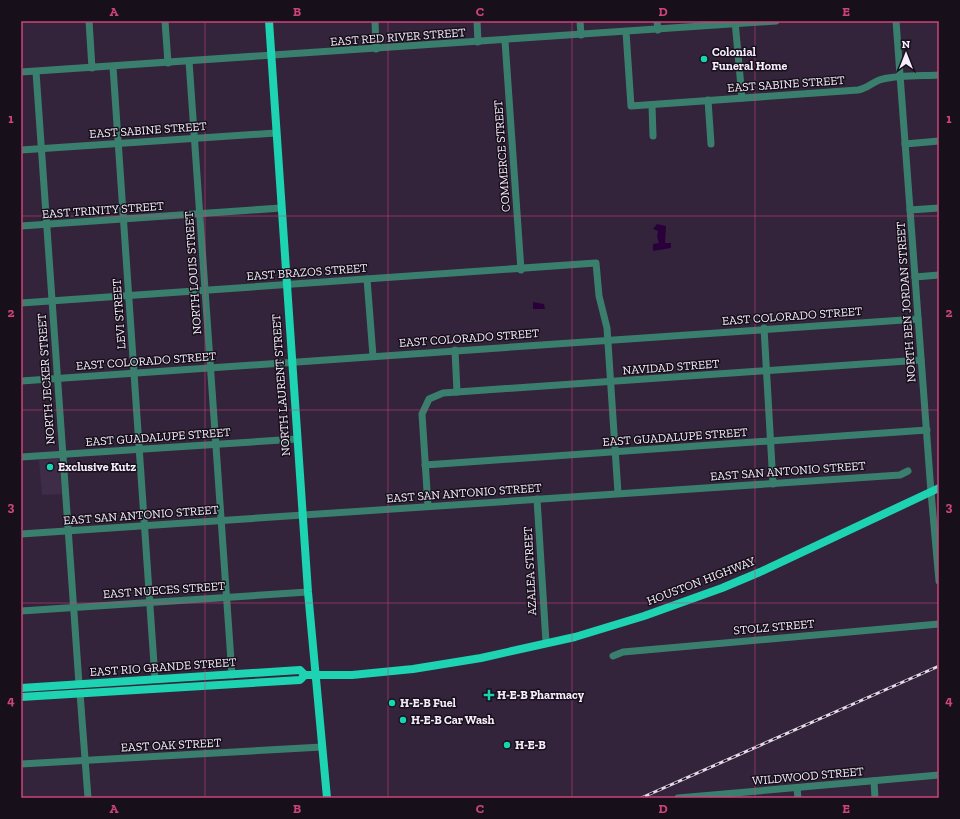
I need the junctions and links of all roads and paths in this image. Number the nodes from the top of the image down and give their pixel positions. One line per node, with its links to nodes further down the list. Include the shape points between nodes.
1 (89, 21): 21 (street)
2 (165, 21): 19 (street)
3 (269, 21): 17 (main road, NORTH LAURENT STREET)
4 (374, 21): 16 (street)
5 (477, 21): 15 (street)
6 (580, 21): 13 (street)
7 (657, 21): 11 (street)
8 (776, 21): 10 (street, EAST RED RIVER STREET)
9 (896, 21): 25 (street, NORTH BEN JORDAN STREET)
10 (735, 22): 11 (street, EAST RED RIVER STREET); 26 (street)
11 (658, 30): 12 (street, EAST RED RIVER STREET)
12 (626, 32): 13 (street, EAST RED RIVER STREET); 28 (street, EAST SABINE STREET, via 631,106)
13 (581, 36): 14 (street, EAST RED RIVER STREET)
14 (505, 41): 15 (street, EAST RED RIVER STREET); 45 (street, COMMERCE STREET)
15 (478, 42): 16 (street, EAST RED RIVER STREET)
16 (376, 49): 17 (street, EAST RED RIVER STREET)
17 (272, 56): 18 (street, EAST RED RIVER STREET); 29 (main road, NORTH LAURENT STREET)
18 (189, 61): 19 (street, EAST RED RIVER STREET); 31 (street, NORTH LOUIS STREET)
19 (168, 63): 20 (street, EAST RED RIVER STREET)
20 (113, 67): 21 (street, EAST RED RIVER STREET); 33 (street, LEVI STREET)
21 (92, 68): 23 (street, EAST RED RIVER STREET)
22 (21, 72): 23 (street, EAST RED RIVER STREET)
23 (36, 72): 36 (street, NORTH JECKER STREET)
24 (939, 75): 25 (street, EAST SABINE STREET)
25 (900, 78): 26 (street, EAST SABINE STREET, via 881,79 867,88 858,90); 35 (street, NORTH BEN JORDAN STREET)
26 (742, 98): 27 (street, EAST SABINE STREET)
27 (708, 100): 28 (street, EAST SABINE STREET); 34 (street)
28 (652, 105): 30 (street)
29 (276, 132): 31 (street, EAST SABINE STREET); 38 (main road, NORTH LAURENT STREET)
30 (653, 136)
31 (195, 138): 33 (street, EAST SABINE STREET); 41 (street, NORTH LOUIS STREET)
32 (939, 141): 35 (street)
33 (117, 143): 36 (street, EAST SABINE STREET); 42 (street, LEVI STREET)
34 (711, 144)
35 (905, 144): 40 (street, NORTH BEN JORDAN STREET)
36 (41, 149): 37 (street, EAST SABINE STREET); 43 (street, NORTH JECKER STREET)
37 (21, 150)
38 (281, 208): 41 (street, EAST TRINITY STREET); 49 (main road, NORTH LAURENT STREET)
39 (939, 208): 40 (street)
40 (910, 210): 47 (street, NORTH BEN JORDAN STREET)
41 (200, 214): 42 (street, EAST TRINITY STREET); 50 (street, NORTH LOUIS STREET)
42 (123, 220): 43 (street, EAST TRINITY STREET); 51 (street, LEVI STREET)
43 (46, 225): 44 (street, EAST TRINITY STREET); 52 (street, NORTH JECKER STREET)
44 (21, 226)
45 (521, 270): 48 (street, EAST BRAZOS STREET); 56 (street, EAST BRAZOS STREET, via 596,263 599,296)
46 (939, 275): 47 (street)
47 (915, 277): 54 (street, NORTH BEN JORDAN STREET)
48 (367, 279): 49 (street, EAST BRAZOS STREET); 58 (street)
49 (286, 285): 50 (street, EAST BRAZOS STREET); 60 (main road, NORTH LAURENT STREET)
50 (205, 291): 51 (street, EAST BRAZOS STREET); 61 (street, NORTH LOUIS STREET)
51 (129, 296): 52 (street, EAST BRAZOS STREET); 63 (street, LEVI STREET)
52 (52, 302): 53 (street, EAST BRAZOS STREET); 64 (street, NORTH JECKER STREET)
53 (21, 304)
54 (918, 319): 55 (street, EAST COLORADO STREET); 59 (street, NORTH BEN JORDAN STREET)
55 (764, 328): 56 (street, EAST COLORADO STREET); 62 (street)
56 (608, 339): 57 (street, EAST COLORADO STREET); 66 (street)
57 (455, 350): 58 (street, EAST COLORADO STREET); 67 (street)
58 (373, 356): 60 (street, EAST COLORADO STREET)
59 (921, 360): 62 (street, NAVIDAD STREET); 68 (street, NORTH BEN JORDAN STREET)
60 (291, 362): 61 (street, EAST COLORADO STREET); 69 (main road, NORTH LAURENT STREET)
61 (210, 367): 63 (street, EAST COLORADO STREET); 71 (street, NORTH LOUIS STREET)
62 (767, 370): 66 (street, NAVIDAD STREET); 70 (street)
63 (134, 372): 64 (street, EAST COLORADO STREET); 72 (street, LEVI STREET)
64 (57, 379): 65 (street, EAST COLORADO STREET); 74 (street, NORTH JECKER STREET)
65 (21, 381)
66 (611, 382): 67 (street, NAVIDAD STREET); 73 (street)
67 (457, 392): 76 (street, NAVIDAD STREET, via 435,395 426,404 422,414)
68 (927, 430): 70 (street, EAST GUADALUPE STREET); 80 (street, NORTH BEN JORDAN STREET)
69 (297, 439): 71 (street, EAST GUADALUPE STREET); 84 (main road, NORTH LAURENT STREET)
70 (771, 441): 73 (street, EAST GUADALUPE STREET); 78 (street)
71 (216, 444): 72 (street, EAST GUADALUPE STREET); 85 (street, NORTH LOUIS STREET)
72 (140, 450): 74 (street, EAST GUADALUPE STREET); 86 (street, LEVI STREET)
73 (615, 452): 76 (street, EAST GUADALUPE STREET); 81 (street)
74 (63, 454): 75 (street, EAST GUADALUPE STREET); 87 (street, NORTH JECKER STREET)
75 (21, 457)
76 (425, 465): 83 (street)
77 (908, 471): 78 (street, EAST SAN ANTONIO STREET, via 900,475)
78 (773, 484): 81 (street, EAST SAN ANTONIO STREET)
79 (939, 488): 80 (main road, HOUSTON HIGHWAY)
80 (931, 492): 89 (street, NORTH BEN JORDAN STREET); 96 (main road, HOUSTON HIGHWAY, via 722,588 644,616 575,637)
81 (618, 493): 82 (street, EAST SAN ANTONIO STREET)
82 (537, 499): 83 (street, EAST SAN ANTONIO STREET); 96 (street, AZALEA STREET)
83 (428, 506): 84 (street, EAST SAN ANTONIO STREET)
84 (304, 515): 85 (street, EAST SAN ANTONIO STREET); 90 (main road, NORTH LAURENT STREET)
85 (222, 520): 86 (street, EAST SAN ANTONIO STREET); 91 (street, NORTH LOUIS STREET)
86 (144, 526): 87 (street, EAST SAN ANTONIO STREET); 92 (street, LEVI STREET)
87 (68, 530): 88 (street, EAST SAN ANTONIO STREET); 93 (street, NORTH JECKER STREET)
88 (21, 534)
89 (939, 581)
90 (308, 592): 91 (street, EAST NUECES STREET); 100 (main road, NORTH LAURENT STREET)
91 (226, 597): 92 (street, EAST NUECES STREET); 99 (street, NORTH LOUIS STREET)
92 (150, 603): 93 (street, EAST NUECES STREET); 102 (street, LEVI STREET)
93 (74, 608): 94 (street, EAST NUECES STREET); 103 (street, NORTH JECKER STREET)
94 (21, 611)
95 (939, 624): 97 (street, STOLZ STREET, via 623,652)
96 (546, 642): 98 (main road, HOUSTON HIGHWAY)
97 (613, 656)
98 (459, 661): 100 (main road, EAST RIO GRANDE STREET, via 352,675)
99 (232, 675): 101 (main road, EAST RIO GRANDE STREET, via 300,670); 102 (main road, EAST RIO GRANDE STREET)
100 (315, 675): 101 (main road, EAST RIO GRANDE STREET); 107 (main road, NORTH LAURENT STREET)
101 (305, 676): 105 (main road, EAST RIO GRANDE STREET, via 300,680)
102 (155, 679): 103 (main road, EAST RIO GRANDE STREET)
103 (79, 684): 104 (main road, EAST RIO GRANDE STREET)
104 (22, 688)
105 (80, 693): 106 (main road, EAST RIO GRANDE STREET); 108 (street)
106 (21, 697)
107 (322, 747): 108 (street, EAST OAK STREET); 115 (main road, NORTH LAURENT STREET); 116 (main road, NORTH LAURENT STREET)
108 (86, 761): 109 (street, EAST OAK STREET); 114 (street)
109 (21, 764)
110 (939, 775): 111 (street, WILDWOOD STREET)
111 (874, 781): 112 (street, WILDWOOD STREET); 119 (street)
112 (797, 788): 113 (street, WILDWOOD STREET); 118 (street)
113 (721, 796): 117 (street, WILDWOOD STREET)
114 (88, 798)
115 (322, 798)
116 (327, 798)
117 (678, 798)
118 (798, 798)
119 (875, 798)

